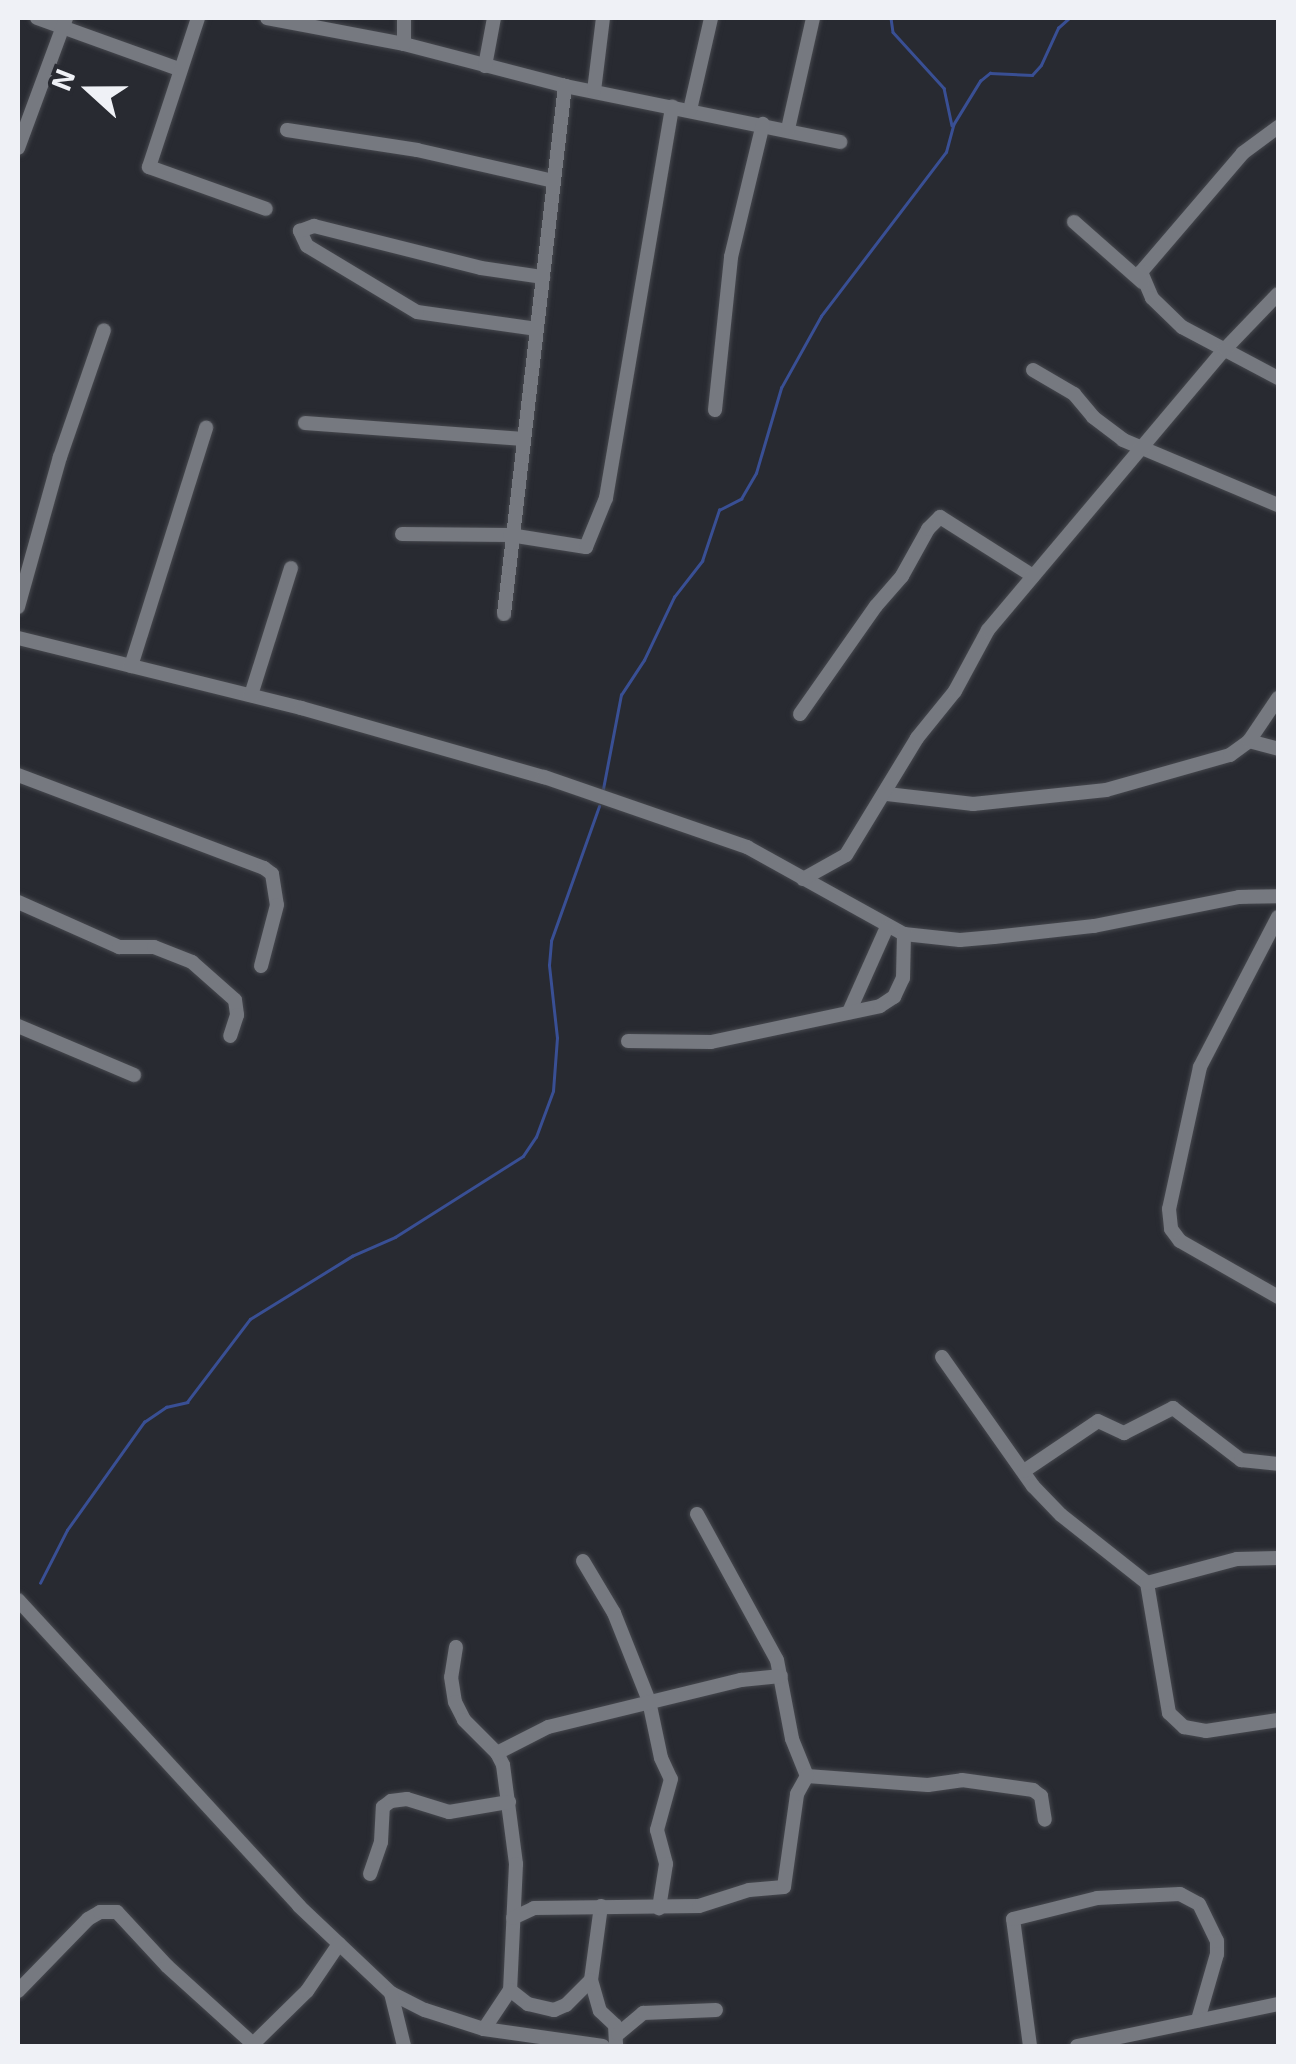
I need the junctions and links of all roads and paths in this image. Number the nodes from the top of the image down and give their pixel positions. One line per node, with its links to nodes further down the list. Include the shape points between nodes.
1 (38, 18): 9 (street)
2 (198, 18): 12 (street)
3 (267, 18): 10 (street)
4 (404, 18): 10 (street)
5 (494, 18): 11 (street)
6 (603, 18): 14 (street)
7 (710, 18): 16 (street)
8 (813, 18): 19 (street)
9 (65, 22): 12 (street); 22 (street)
10 (404, 44): 11 (street)
11 (484, 66): 13 (street)
12 (179, 69): 24 (street, via 150,168)
13 (566, 86): 14 (street); 23 (street)
14 (594, 91): 15 (street)
15 (672, 107): 16 (street); 41 (street, via 606,498 591,539 581,548)
16 (690, 110): 17 (street)
17 (763, 124): 19 (street); 34 (street, via 730,257)
18 (1278, 127): 27 (street, via 1243,153 1150,258)
19 (788, 129): 21 (street)
20 (286, 130): 23 (street)
21 (840, 142)
22 (18, 148)
23 (554, 181): 26 (street)
24 (266, 208)
25 (1074, 222): 27 (street)
26 (544, 277): 29 (street); 29 (street, via 480,268 314,226 300,231 307,246 417,312)
27 (1142, 282): 31 (street, via 1182,327)
28 (1278, 294): 31 (street)
29 (537, 329): 37 (street)
30 (104, 330): 44 (street)
31 (1225, 350): 33 (street); 38 (street)
32 (1033, 370): 38 (street)
33 (1278, 378)
34 (715, 410)
35 (305, 423): 37 (street)
36 (206, 428): 47 (street)
37 (523, 439): 41 (street)
38 (1140, 448): 39 (street); 43 (street)
39 (1278, 505)
40 (402, 534): 41 (street)
41 (510, 536): 45 (street)
42 (291, 568): 48 (street)
43 (1033, 576): 50 (street, via 940,517); 54 (street, via 988,630)
44 (18, 607)
45 (504, 614)
46 (18, 638): 47 (street)
47 (131, 666): 48 (street)
48 (251, 696): 55 (street, via 544,776 747,847)
49 (1278, 698): 51 (street)
50 (800, 714)
51 (1248, 741): 52 (street); 54 (street, via 1196,768 1106,790 973,804)
52 (1278, 749)
53 (18, 775): 61 (street, via 272,874 277,905)
54 (886, 794): 55 (street, via 846,856)
55 (803, 879): 59 (street)
56 (1278, 896): 60 (street, via 994,937)
57 (18, 902): 64 (street, via 119,948 154,947 192,962 235,1000)
58 (1278, 918): 67 (street, via 1200,1068 1168,1208 1180,1241)
59 (887, 927): 60 (street); 62 (street)
60 (904, 934): 62 (street, via 903,978 894,998)
61 (260, 966)
62 (849, 1012): 65 (street, via 711,1042)
63 (18, 1026): 66 (street)
64 (230, 1036)
65 (628, 1040)
66 (134, 1075)
67 (1278, 1297)
68 (942, 1357): 70 (street)
69 (1278, 1464): 70 (street, via 1241,1460 1174,1408 1124,1434 1098,1421)
70 (1024, 1471): 74 (street, via 1061,1515)
71 (697, 1514): 77 (street)
72 (1278, 1558): 74 (street, via 1237,1558)
73 (583, 1561): 78 (street, via 614,1614)
74 (1147, 1583): 79 (street, via 1169,1713 1184,1728 1206,1730)
75 (18, 1600): 88 (street)
76 (456, 1647): 80 (street, via 456,1702 464,1720)
77 (781, 1676): 78 (street); 81 (street, via 792,1739)
78 (649, 1701): 80 (street, via 548,1727); 86 (street, via 671,1779 657,1830 666,1864)
79 (1278, 1720)
80 (498, 1752): 82 (street)
81 (807, 1776): 83 (street, via 928,1785 962,1780 1033,1790); 86 (street, via 797,1794 784,1887)
82 (509, 1802): 84 (street, via 450,1812 391,1801 384,1807); 87 (street)
83 (1046, 1820)
84 (370, 1874)
85 (601, 1906): 86 (street); 87 (street, via 534,1908); 89 (street)
86 (659, 1908)
87 (513, 1918): 90 (street)
88 (339, 1944): 91 (street, via 307,1990 253,2044 117,1912 88,1919); 92 (street)
89 (591, 1980): 90 (street, via 554,2010 528,2004); 97 (street)
90 (510, 1990): 96 (street)
91 (18, 1991)
92 (392, 1994): 96 (street); 98 (street)
93 (1278, 2004): 95 (street)
94 (716, 2010): 97 (street, via 643,2013)
95 (1198, 2020): 100 (street, via 1217,1954 1199,1904 1180,1894 1097,1898 1013,1919); 101 (street)
96 (484, 2029): 99 (street)
97 (617, 2040)
98 (404, 2046)
99 (603, 2046)
100 (1030, 2046)
101 (1077, 2046)

